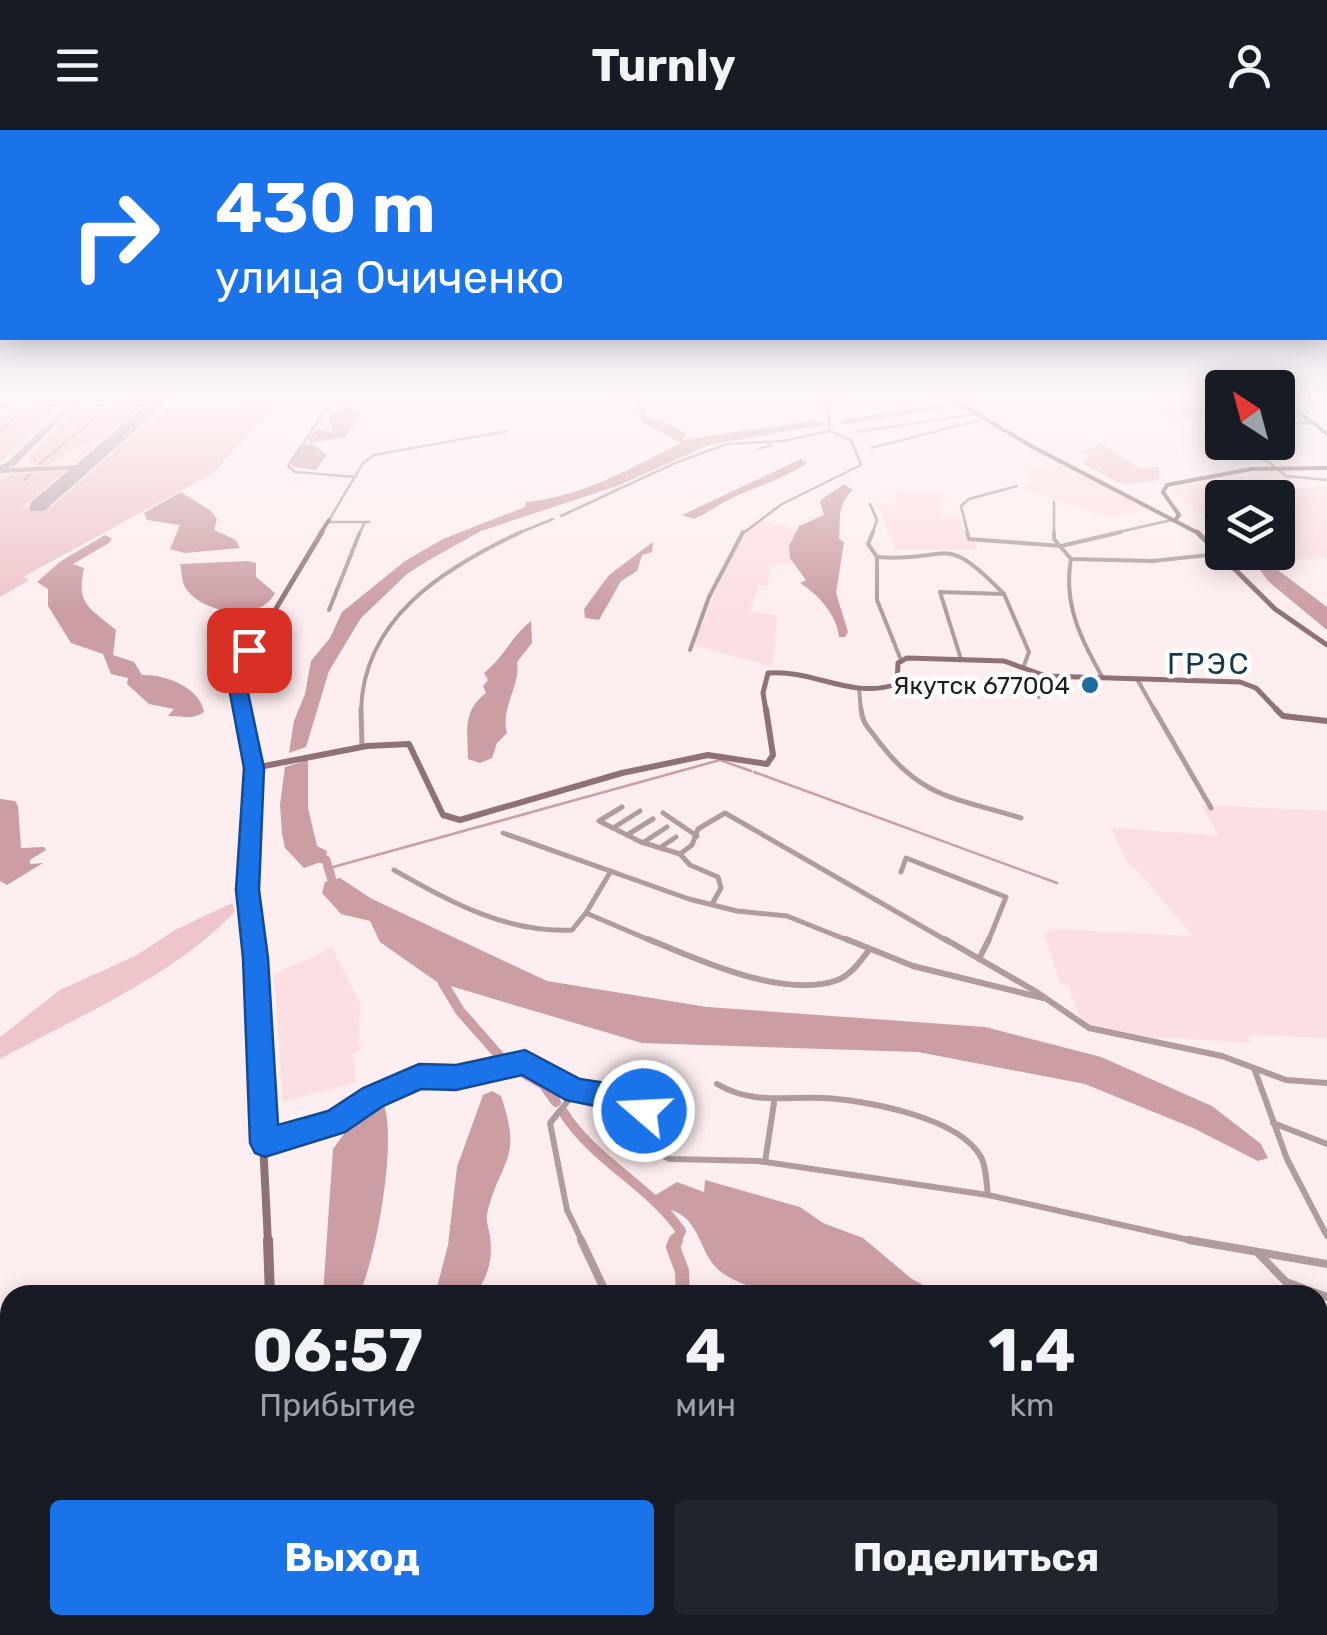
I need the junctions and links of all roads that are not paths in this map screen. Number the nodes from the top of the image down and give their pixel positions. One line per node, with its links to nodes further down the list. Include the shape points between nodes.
1 (291, 468): 8 (street)
2 (361, 468): 8 (street)
3 (664, 468): 13 (street)
4 (854, 468): 26 (street, via 782,504 744,532)
5 (1078, 468): 15 (street)
6 (1269, 468): 15 (street, via 1164,486)
7 (1271, 468): 9 (street, via 1299,481)
8 (356, 477): 16 (street)
9 (1327, 480)
10 (1018, 486): 18 (street, via 961,506 970,539)
11 (1054, 502): 18 (street, via 1052,528)
12 (870, 504): 19 (street, via 877,520 868,544)
13 (561, 516)
14 (553, 518): 36 (street, via 476,558 388,622 360,693)
15 (1176, 520): 17 (street); 18 (street)
16 (328, 521): 24 (street, via 367,522 344,562); 37 (street, via 239,670)
17 (1205, 540)
18 (1061, 546): 21 (street)
19 (877, 557): 23 (street, via 960,554); 28 (street, via 877,599)
20 (1205, 557): 21 (street)
21 (1071, 559): 31 (street, via 1075,628)
22 (1235, 570): 25 (street)
23 (1004, 594): 27 (street, via 940,592); 29 (street, via 1029,652)
24 (329, 610)
25 (1327, 645)
26 (690, 650)
27 (961, 659): 28 (street); 29 (street)
28 (901, 660): 33 (street, via 895,686)
29 (1024, 668): 30 (street)
30 (1036, 674): 31 (street); 34 (street)
31 (1103, 678): 32 (street)
32 (1137, 679): 35 (street, via 1240,682 1256,688 1283,716); 39 (street)
33 (859, 688): 42 (street, via 862,722 905,774 927,788); 44 (street, via 772,672 765,677 773,754 767,764 708,755)
34 (1038, 697)
35 (1327, 721)
36 (362, 747): 37 (street); 44 (street, via 408,744 443,814)
37 (254, 768): 68 (street, via 247,890)
38 (622, 807): 46 (street, via 599,821)
39 (1211, 808)
40 (640, 811): 46 (street)
41 (662, 813): 49 (street)
42 (1020, 818)
43 (653, 819): 48 (street)
44 (460, 820)
45 (667, 827): 51 (street)
46 (613, 828): 48 (street)
47 (503, 833): 55 (street)
48 (626, 836): 51 (street)
49 (697, 836): 53 (street); 60 (street, via 698,828 725,814)
50 (676, 837): 52 (street)
51 (644, 842): 52 (street)
52 (661, 847): 53 (street)
53 (680, 854): 57 (street, via 690,866 718,877 722,888)
54 (394, 870): 58 (street, via 465,909 544,934 572,930)
55 (612, 870): 57 (street); 58 (street)
56 (902, 872): 60 (street, via 906,858 1006,897)
57 (712, 904): 59 (street, via 788,916)
58 (586, 913): 59 (street, via 733,971 788,982 834,981 854,970)
59 (869, 950): 61 (street)
60 (979, 959): 61 (street)
61 (1046, 998): 62 (street, via 1089,1028)
62 (1254, 1068): 63 (street, via 1286,1080); 67 (street)
63 (1327, 1083)
64 (716, 1084): 66 (street)
65 (576, 1091): 68 (street, via 525,1062 456,1077 419,1077 335,1123); 70 (street, via 619,1098 644,1111 640,1144 670,1159); 76 (street, via 550,1123 567,1210)
66 (774, 1103): 70 (street); 71 (street, via 822,1097 874,1102 950,1132 981,1158)
67 (1273, 1123): 69 (street); 72 (street)
68 (265, 1143): 75 (street)
69 (1327, 1144)
70 (764, 1162): 71 (street)
71 (988, 1195): 73 (street)
72 (1327, 1236)
73 (1257, 1252): 74 (street); 77 (street, via 1278,1277)
74 (1327, 1264)
75 (270, 1285)
76 (602, 1285)
77 (1297, 1285)

